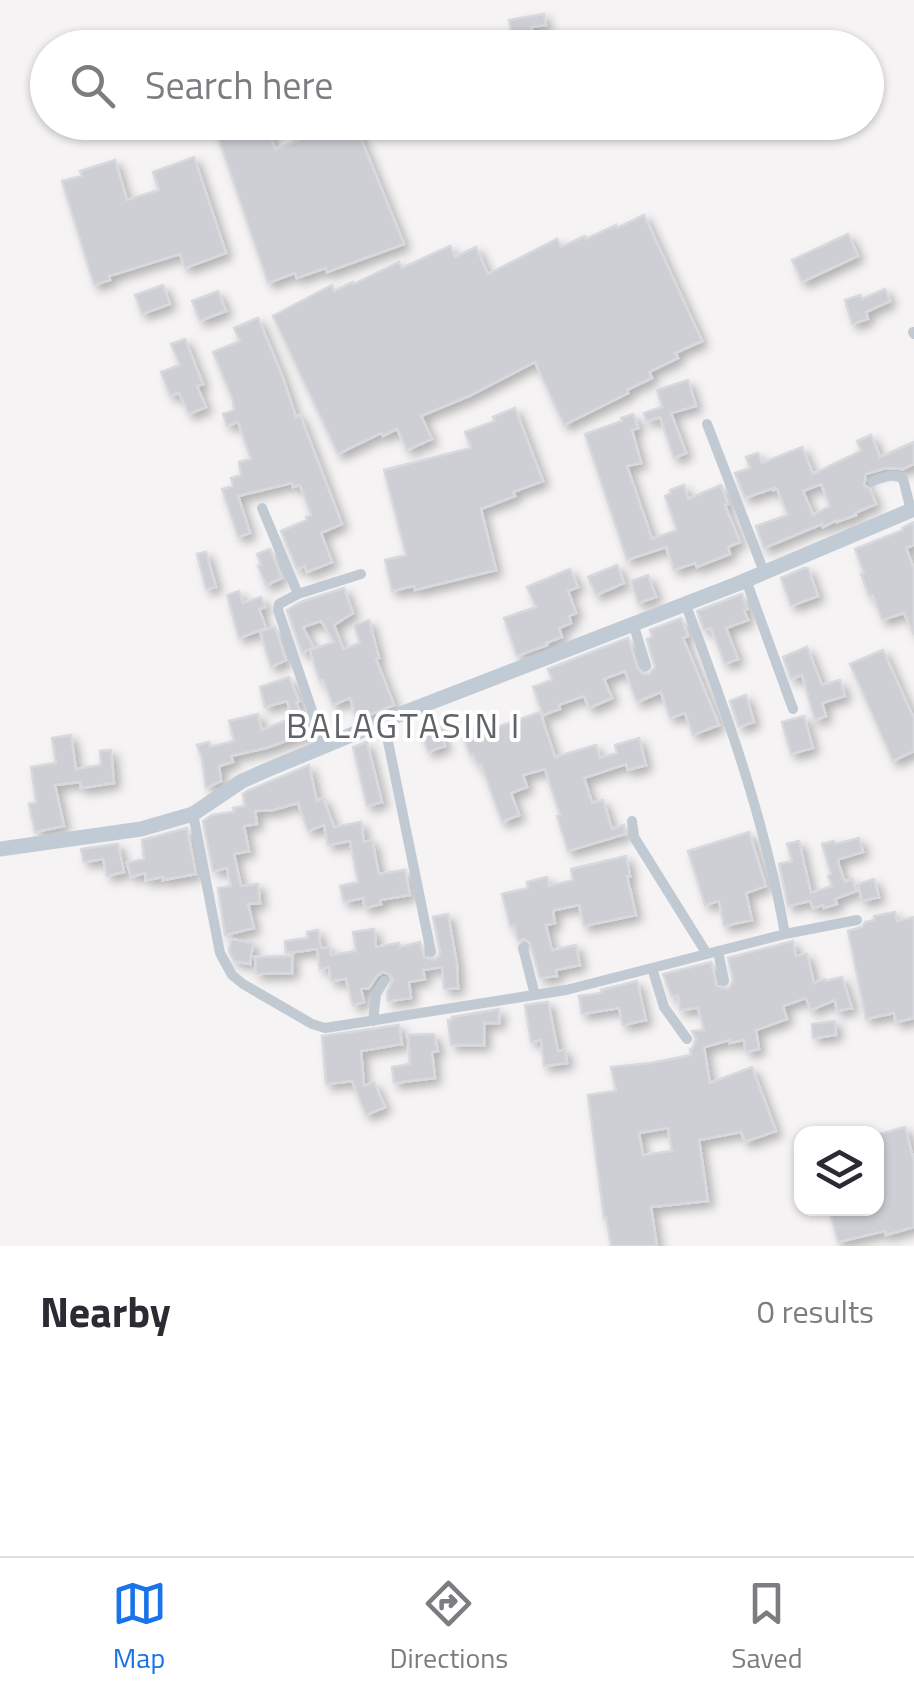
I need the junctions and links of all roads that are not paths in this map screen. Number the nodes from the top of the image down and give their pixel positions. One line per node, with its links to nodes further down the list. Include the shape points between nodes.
1 (707, 424): 5 (street)
2 (872, 481): 4 (street, via 900,476)
3 (262, 508): 8 (street)
4 (913, 510): 5 (street)
5 (764, 572): 7 (street)
6 (361, 574): 8 (street)
7 (746, 580): 9 (street); 12 (street)
8 (298, 594): 14 (street, via 278,610)
9 (685, 604): 10 (street); 19 (street, via 737,748)
10 (633, 623): 11 (street); 13 (street)
11 (646, 666)
12 (793, 709)
13 (384, 722): 14 (street); 21 (street)
14 (324, 746): 15 (street, via 242,781)
15 (192, 814): 17 (street, via 141,830); 27 (street, via 220,952 232,975 318,1026)
16 (632, 820): 22 (street, via 634,837)
17 (0, 848)
18 (856, 920): 19 (street)
19 (785, 934): 22 (street)
20 (523, 948): 26 (street)
21 (431, 952)
22 (712, 953): 23 (street); 25 (street)
23 (652, 968): 26 (street); 28 (street, via 664,1007)
24 (384, 981): 27 (street)
25 (724, 981)
26 (534, 995): 27 (street)
27 (373, 1021)
28 (687, 1039)

